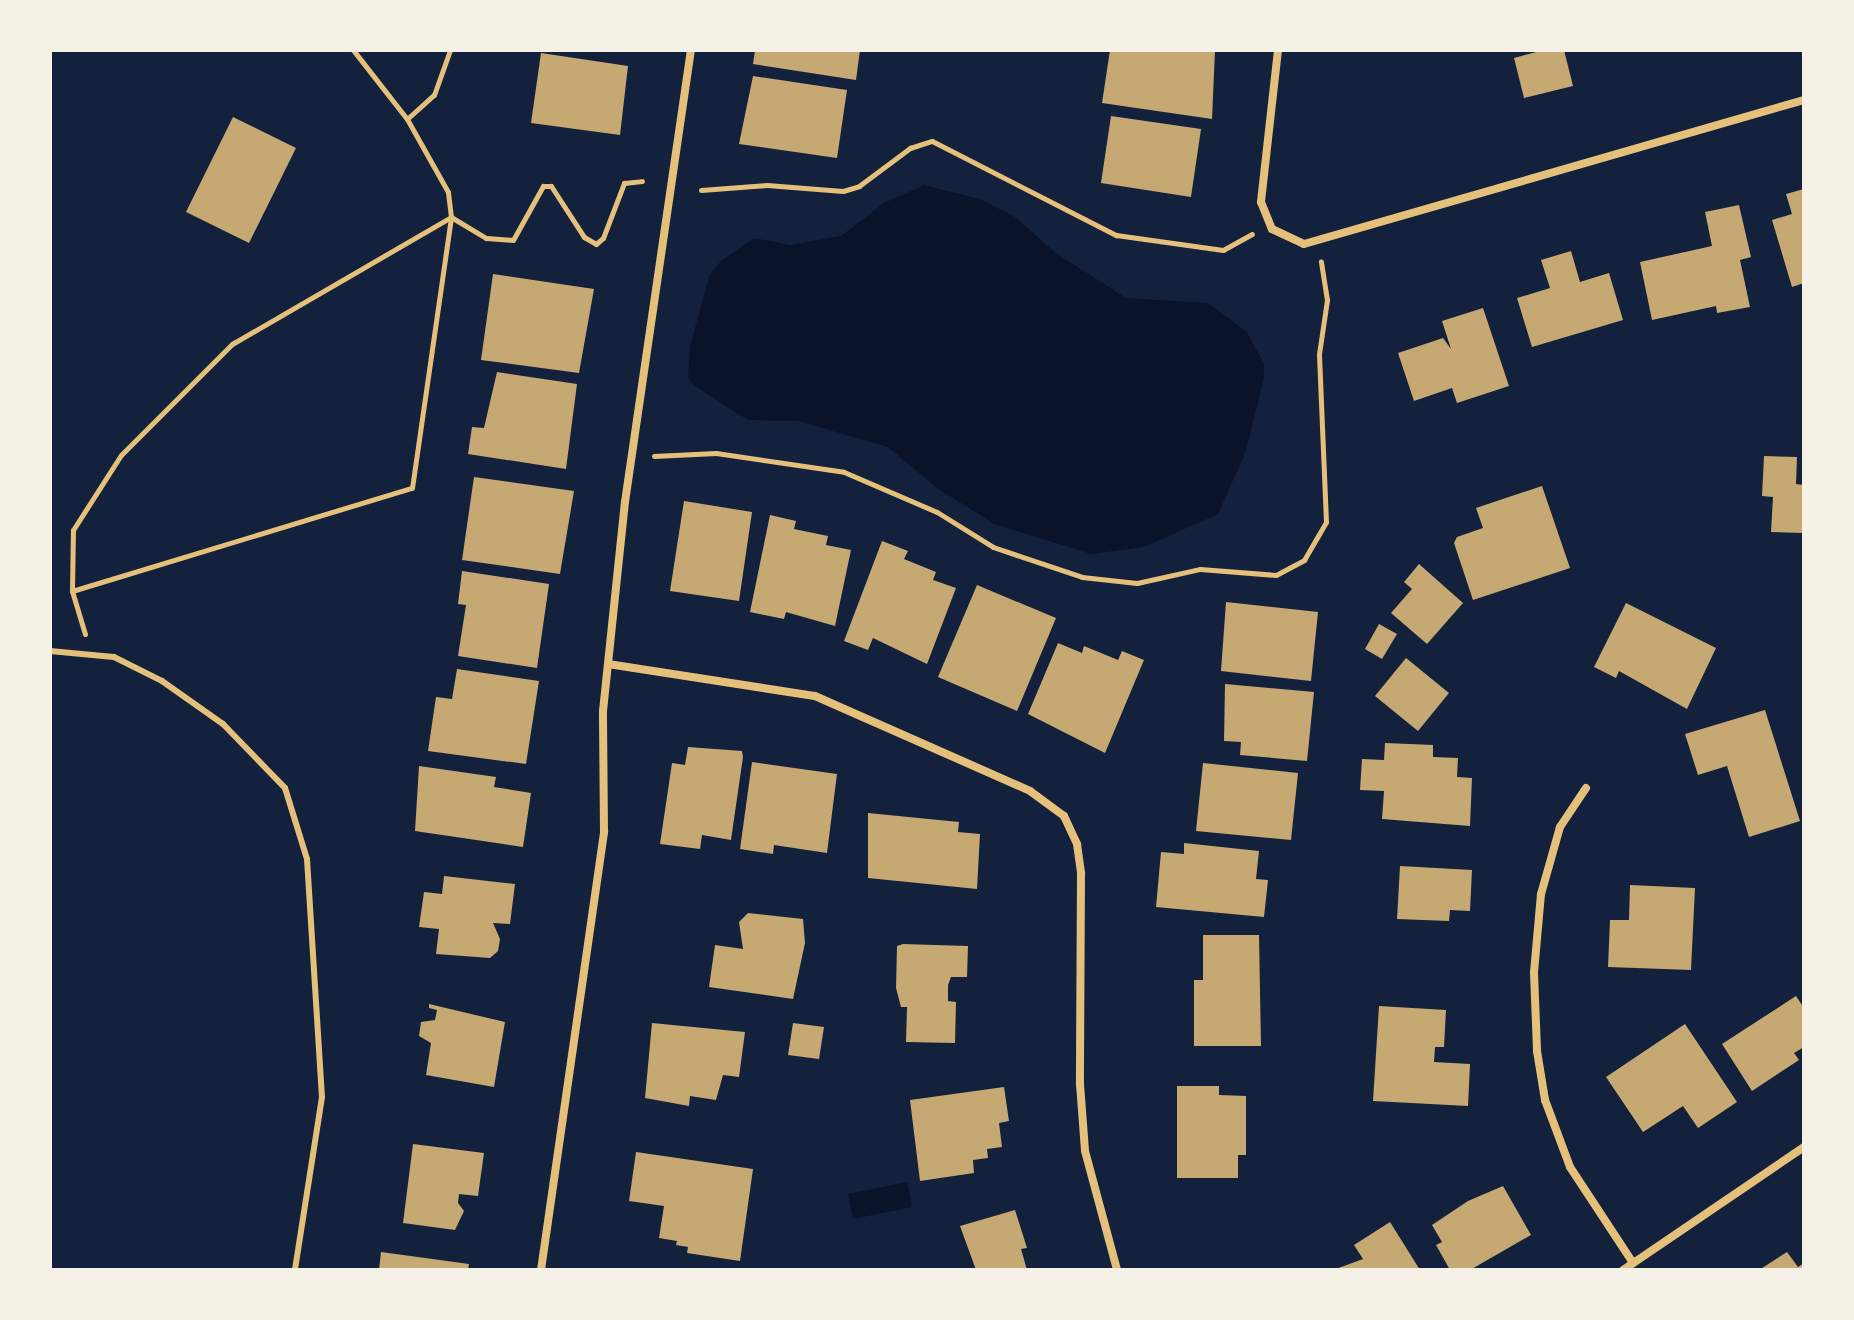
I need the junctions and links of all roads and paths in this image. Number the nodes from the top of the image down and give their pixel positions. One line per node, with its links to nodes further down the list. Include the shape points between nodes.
1 (353, 50): 6 (path)
2 (450, 50): 6 (path, via 434,95)
3 (691, 50): 12 (street)
4 (1278, 50): 10 (street, via 1261,188)
5 (1804, 100): 11 (street, via 1421,209)
6 (407, 119): 9 (path, via 448,192)
7 (642, 181): 9 (path, via 624,183 596,244 587,240 548,185 538,189 517,237 508,242 486,238)
8 (701, 190): 10 (path, via 767,185 843,191 859,186 910,148 932,141 1097,228 1138,242 1223,250)
9 (451, 217): 13 (path, via 232,344 121,455 73,530); 13 (path, via 412,488)
10 (1266, 224): 11 (street, via 1287,239)
11 (1317, 244): 12 (path, via 1327,284 1319,354 1326,522 1304,560 1276,575 1200,569 1137,583 1082,577 993,547 937,512 844,472 716,453)
12 (632, 455): 16 (street)
13 (72, 591): 15 (path)
14 (50, 651): 15 (lane)
15 (90, 653): 20 (lane, via 114,657 162,681 223,724 285,788 307,859 322,1097)
16 (608, 664): 21 (street, via 604,832); 22 (street, via 815,696 1030,791 1064,816 1077,844 1081,874 1080,1084 1085,1151)
17 (1586, 788): 19 (street, via 1560,827 1541,894 1534,972 1537,1051 1545,1100 1570,1167)
18 (1804, 1147): 19 (street)
19 (1633, 1263): 23 (street)
20 (295, 1270)
21 (541, 1270)
22 (1117, 1270)
23 (1623, 1270)

